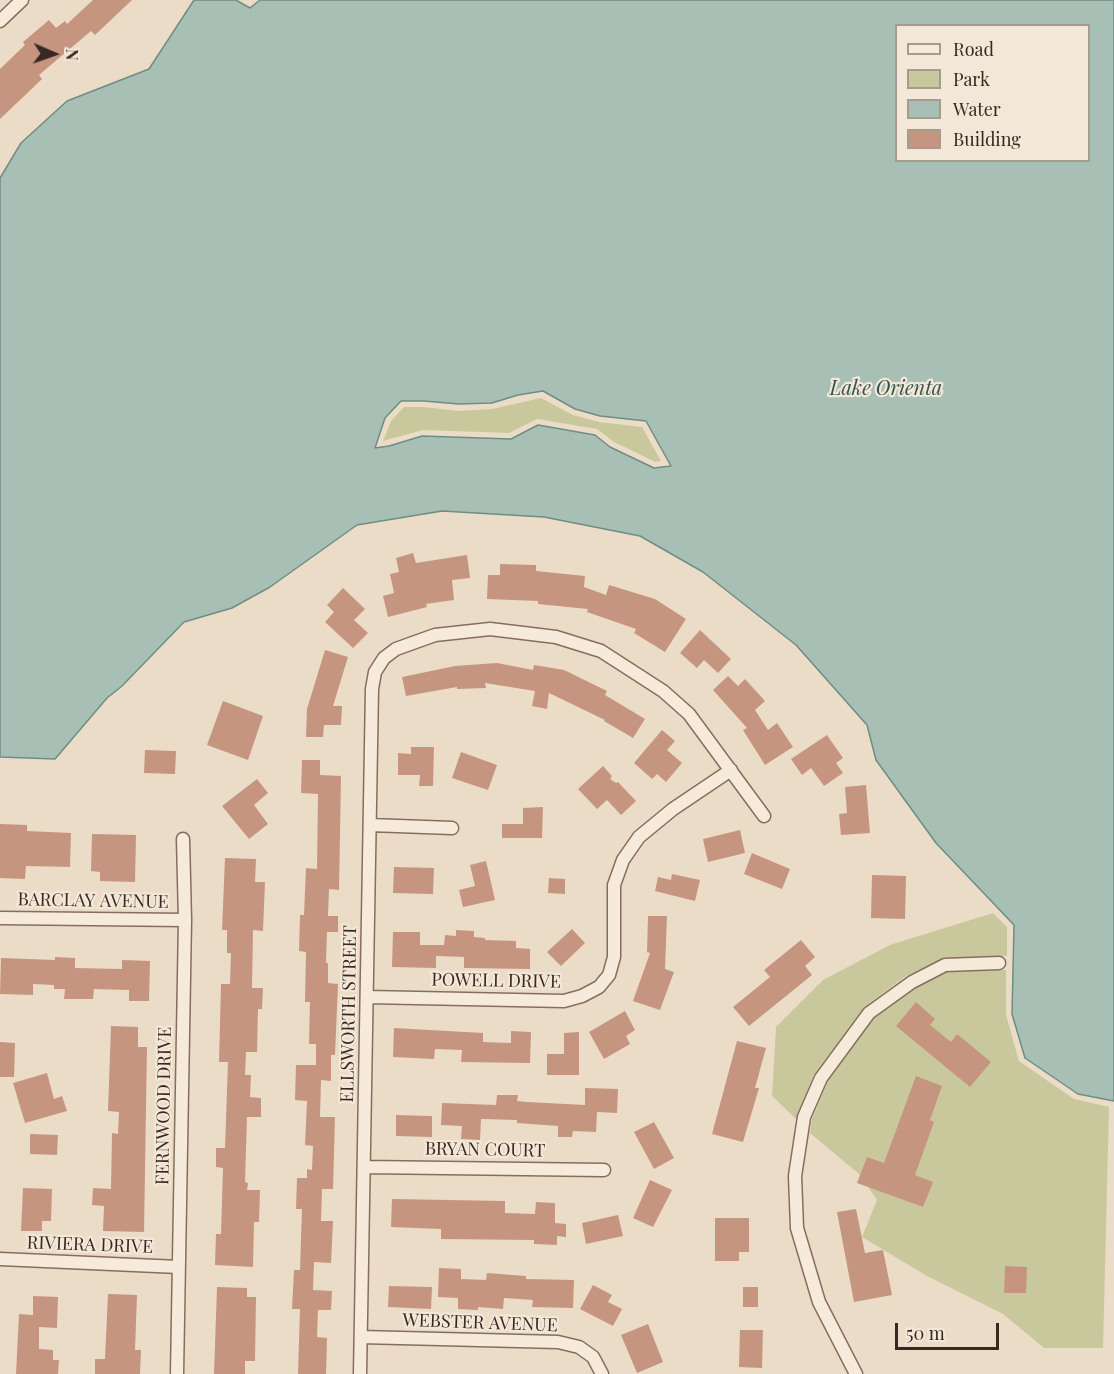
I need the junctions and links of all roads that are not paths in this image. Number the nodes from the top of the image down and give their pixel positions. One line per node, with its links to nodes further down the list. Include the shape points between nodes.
1 (22, 0): 2 (street)
2 (0, 21)
3 (731, 770): 4 (street); 5 (street, ELLSWORTH STREET, via 689,714 663,691 601,651 556,637 490,628 435,635 396,649 375,672); 11 (street, POWELL DRIVE, via 639,837 623,860 614,885 614,957 609,975 599,987 564,1001)
4 (764, 816)
5 (370, 825): 6 (street); 11 (street, ELLSWORTH STREET)
6 (452, 828)
7 (183, 839): 9 (street, FERNWOOD DRIVE)
8 (0, 918): 9 (street, BARCLAY AVENUE)
9 (185, 920): 15 (street, FERNWOOD DRIVE)
10 (999, 963): 20 (street, via 945,965 912,981 869,1013 821,1078 804,1117 795,1176 797,1228 819,1302)
11 (367, 997): 12 (street, ELLSWORTH STREET)
12 (365, 1167): 13 (street, BRYAN COURT); 16 (street, ELLSWORTH STREET)
13 (604, 1170)
14 (0, 1259): 15 (street, RIVIERA DRIVE)
15 (179, 1267): 17 (street, FERNWOOD DRIVE)
16 (361, 1337): 18 (street, ELLSWORTH STREET); 19 (street, WEBSTER AVENUE, via 558,1342 579,1347 593,1357)
17 (177, 1374)
18 (360, 1374)
19 (602, 1374)
20 (856, 1374)

